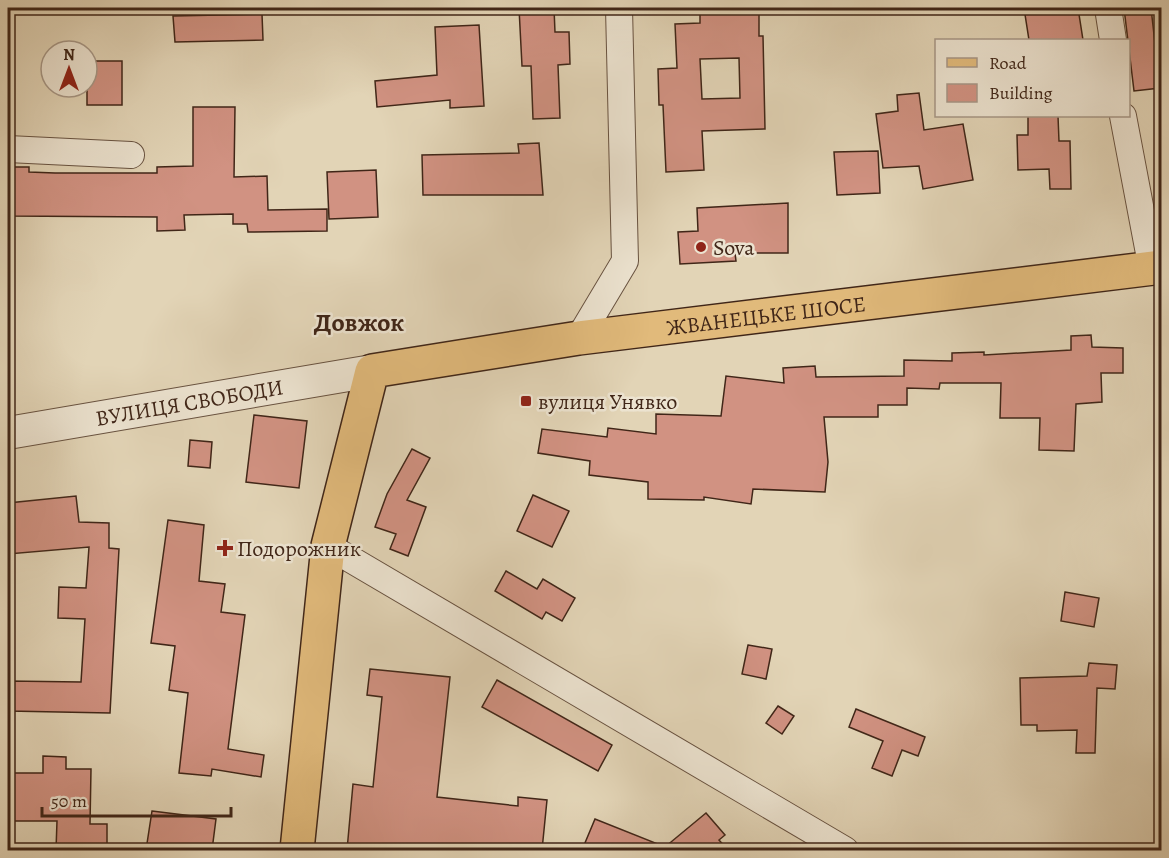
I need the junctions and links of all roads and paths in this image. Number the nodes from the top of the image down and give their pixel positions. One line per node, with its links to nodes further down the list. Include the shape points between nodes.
1 (619, 8): 8 (street, via 625,261)
2 (1108, 8): 3 (street)
3 (1113, 39)
4 (1123, 117): 7 (street)
5 (8, 149): 6 (street)
6 (131, 155)
7 (1157, 268): 8 (main road, ЖВАНЕЦЬКЕ ШОСЕ)
8 (579, 338): 9 (main road, ЖВАНЕЦЬКЕ ШОСЕ)
9 (372, 371): 10 (street, ВУЛИЦЯ СВОБОДИ); 11 (main road)
10 (8, 433)
11 (328, 546): 12 (main road); 13 (street)
12 (297, 850)
13 (845, 850)

